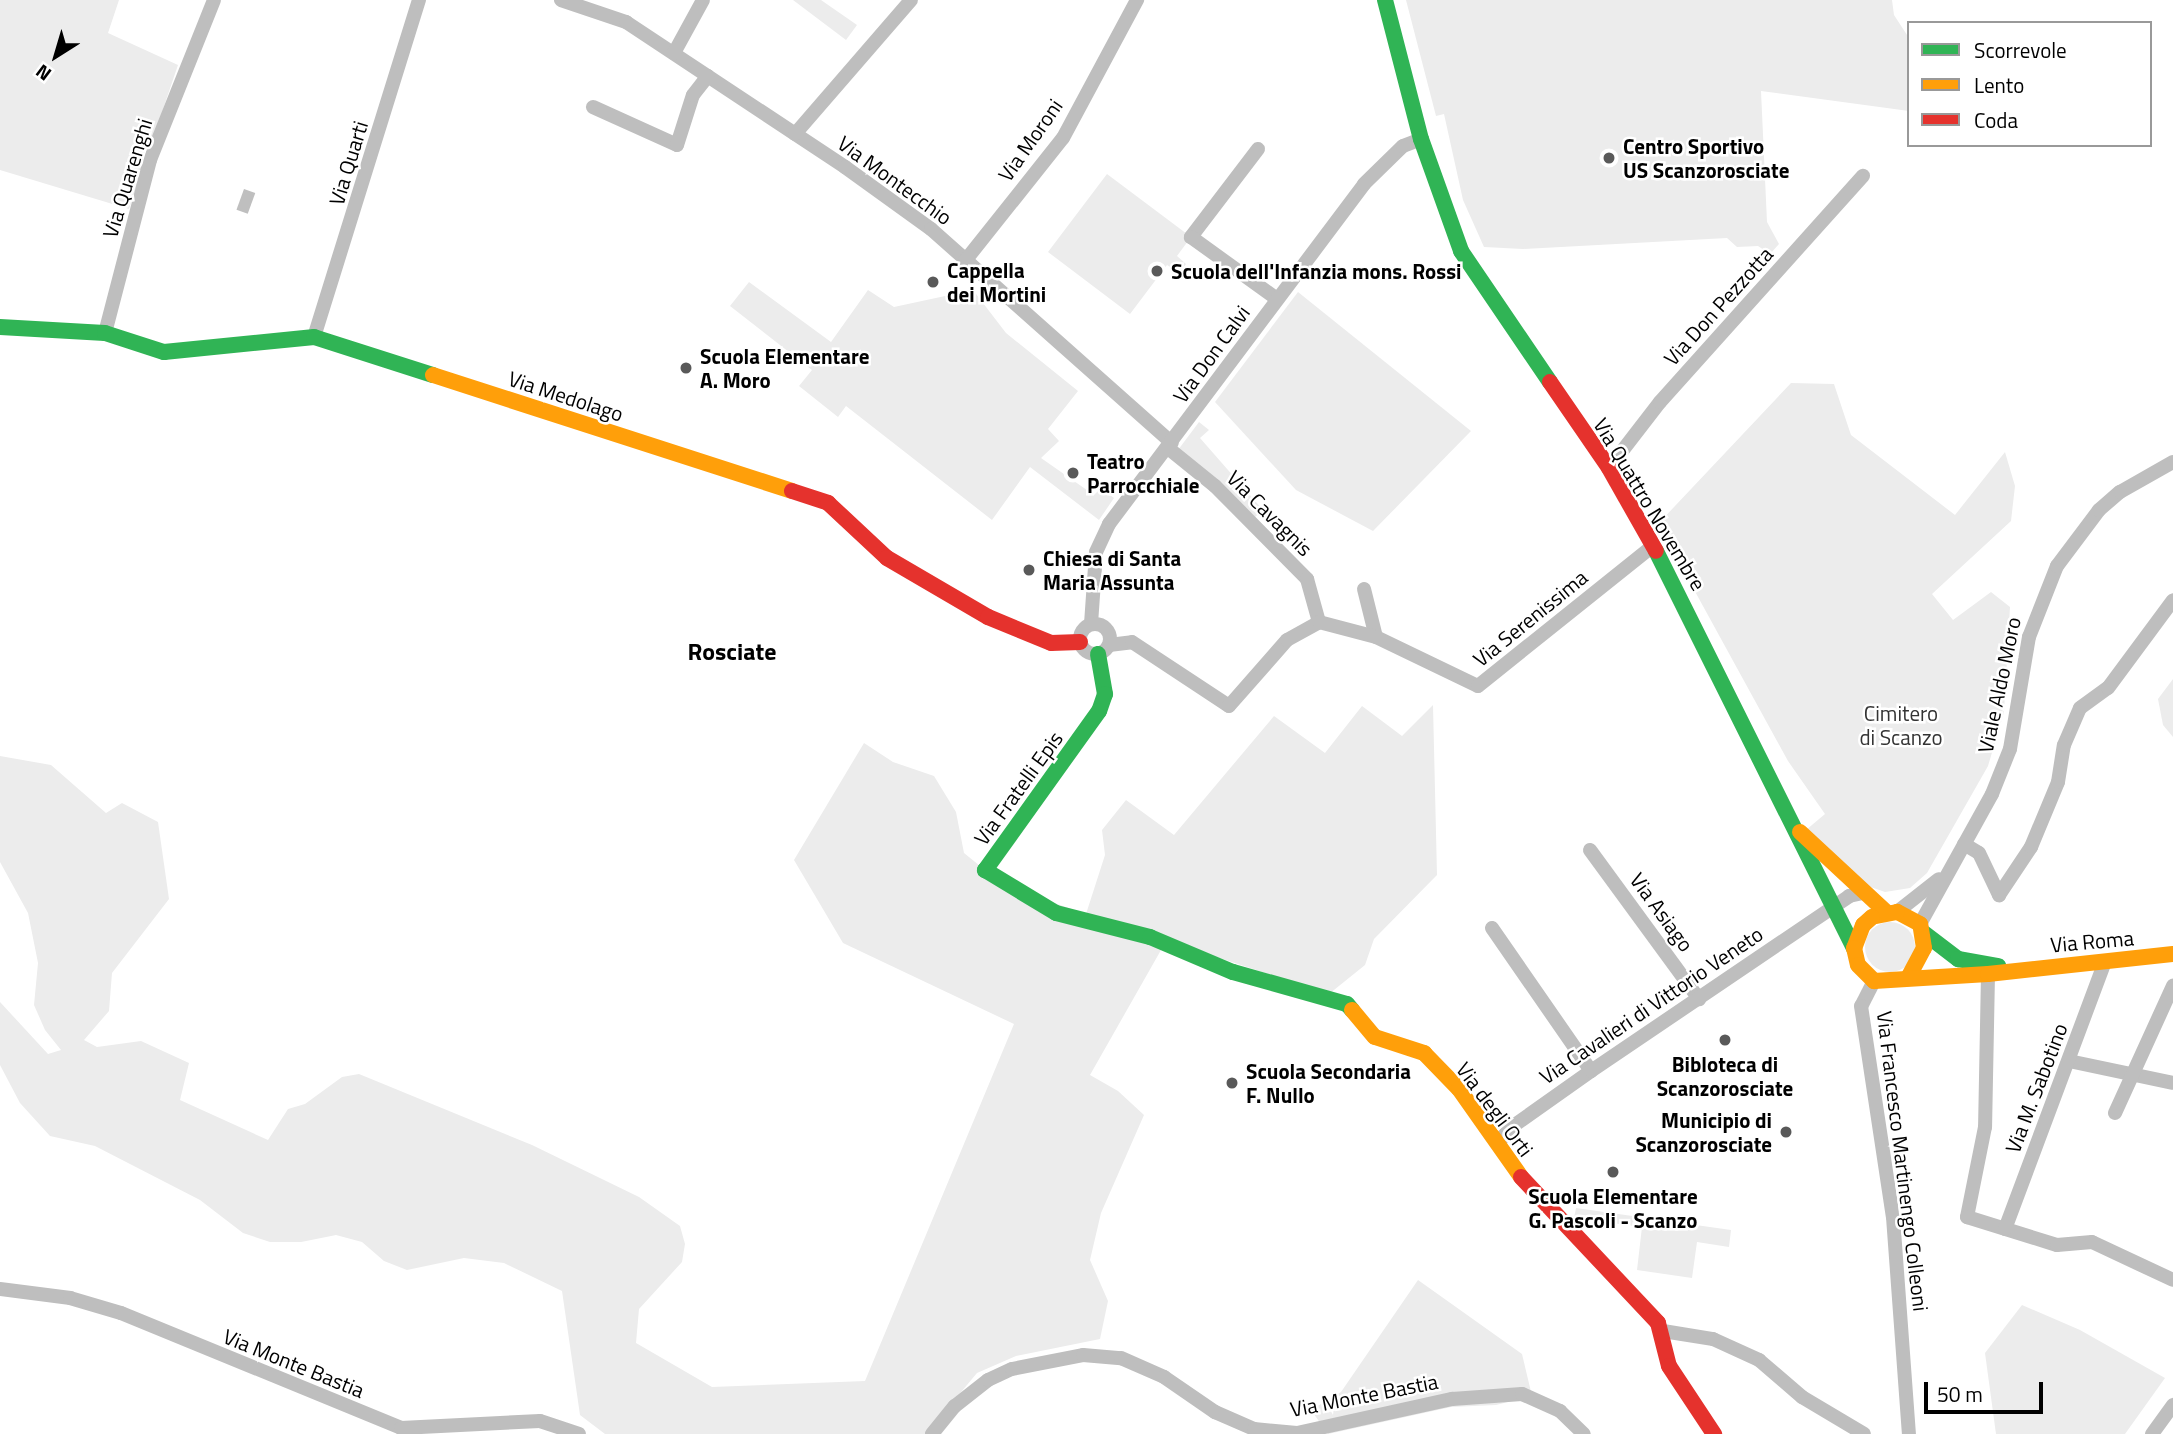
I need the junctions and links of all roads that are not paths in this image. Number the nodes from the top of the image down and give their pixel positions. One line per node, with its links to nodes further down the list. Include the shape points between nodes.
1 (214, 0): 18 (street, Via Quarenghi, via 150,160)
2 (419, 0): 19 (street, Via Quarti)
3 (561, 0): 8 (street, Via Montecchio, via 615,16)
4 (703, 0): 8 (street)
5 (911, 0): 11 (street)
6 (1137, 0): 15 (street, Via Moroni, via 1063,138)
7 (1385, 0): 12 (street, Via Quattro Novembre)
8 (674, 54): 9 (street, Via Montecchio)
9 (708, 76): 10 (street, via 694,95 677,145); 11 (street, Via Montecchio)
10 (593, 107)
11 (795, 134): 15 (street, Via Montecchio, via 931,229)
12 (1421, 139): 16 (street, Via Don Calvi, via 1403,146 1363,184); 22 (street, Via Quattro Novembre, via 1461,251)
13 (1258, 149): 16 (street, via 1191,237)
14 (1863, 176): 22 (street, Via Don Pezzotta, via 1660,402)
15 (965, 261): 20 (street, Via Montecchio)
16 (1277, 299): 20 (street, Via Don Calvi)
17 (0, 327): 18 (street, Via Medolago)
18 (106, 332): 19 (street, Via Medolago, via 164,352)
19 (314, 337): 29 (street, Via Medolago, via 828,503 887,558 988,617 1051,643)
20 (1170, 446): 26 (street, Via Cavagnis, via 1307,579); 27 (street, Via Don Calvi, via 1109,524 1096,552)
21 (2173, 462): 32 (street, Viale Aldo Moro, via 2099,510 2057,566 2029,637 2010,749)
22 (1609, 468): 23 (street, Via Quattro Novembre)
23 (1653, 546): 28 (street, Via Serenissima, via 1478,686); 31 (street, Via Quattro Novembre, via 1698,628)
24 (1364, 589): 28 (street)
25 (2173, 600): 32 (street, via 2108,688 2080,708 2064,745 2058,782 2031,848 1999,895 1979,853)
26 (1319, 622): 28 (street, Via Serenissima); 30 (street, via 1287,640 1229,706 1132,642)
27 (1091, 624): 29 (street, via 1080,634); 30 (street, via 1101,625 1109,634)
28 (1376, 637)
29 (1080, 642): 30 (street, via 1084,650)
30 (1103, 650): 38 (street, Via Fratelli Epis, via 1105,694 1099,711 985,870)
31 (1792, 825): 35 (street, Via Quattro Novembre); 36 (street, Via Quattro Novembre)
32 (1964, 844): 34 (street, Viale Aldo Moro)
33 (1590, 850): 49 (street, Via Asiago)
34 (1943, 876): 37 (street, Viale Aldo Moro); 40 (street, Viale Aldo Moro)
35 (1862, 893): 36 (street); 37 (street, Via Quattro Novembre)
36 (1831, 909): 41 (street, Via Quattro Novembre); 49 (street, Via Cavalieri di Vittorio Veneto)
37 (1891, 912): 40 (street); 41 (street, via 1863,925)
38 (1056, 913): 55 (street, Via degli Orti, via 1150,936 1233,972 1348,1004 1375,1037 1404,1042 1423,1053 1459,1089)
39 (1492, 928): 51 (street)
40 (1922, 928): 44 (street, Via Roma, via 1958,959); 46 (street, via 1922,957)
41 (1854, 948): 47 (street, via 1858,965)
42 (2173, 954): 43 (street, Via Roma)
43 (2105, 962): 44 (street, Via Roma); 50 (street, Via M. Sabotino)
44 (2014, 969): 45 (street, Via Roma)
45 (1989, 974): 46 (street, Via Roma); 56 (street, via 1984,1127 1967,1217)
46 (1908, 978): 47 (street)
47 (1874, 981): 66 (street, Via Francesco Martinengo Colleoni, via 1861,1006 1897,1259)
48 (2173, 986): 52 (street)
49 (1699, 999): 51 (street, Via Cavalieri di Vittorio Veneto)
50 (2069, 1061): 52 (street); 56 (street, Via M. Sabotino)
51 (1591, 1071): 55 (street, Via Cavalieri di Vittorio Veneto, via 1509,1129)
52 (2130, 1074): 53 (street); 54 (street)
53 (2173, 1083)
54 (2115, 1113)
55 (1499, 1142): 59 (street, Via degli Orti, via 1519,1176)
56 (2005, 1229): 57 (street, via 2057,1245 2092,1242)
57 (2173, 1280)
58 (0, 1289): 61 (street, Via Monte Bastia, via 70,1298 121,1313 401,1428 540,1421)
59 (1663, 1331): 64 (street, via 1669,1366); 65 (street, via 1713,1339 1759,1360 1802,1397)
60 (2173, 1405): 67 (street)
61 (579, 1434)
62 (932, 1434): 63 (street, Via Monte Bastia, via 955,1406 988,1380 1012,1369 1083,1355 1121,1359 1153,1372 1215,1412 1254,1429 1297,1433 1452,1399 1522,1394 1560,1411)
63 (1584, 1434)
64 (1714, 1434)
65 (1864, 1434)
66 (1909, 1434)
67 (2152, 1434)

